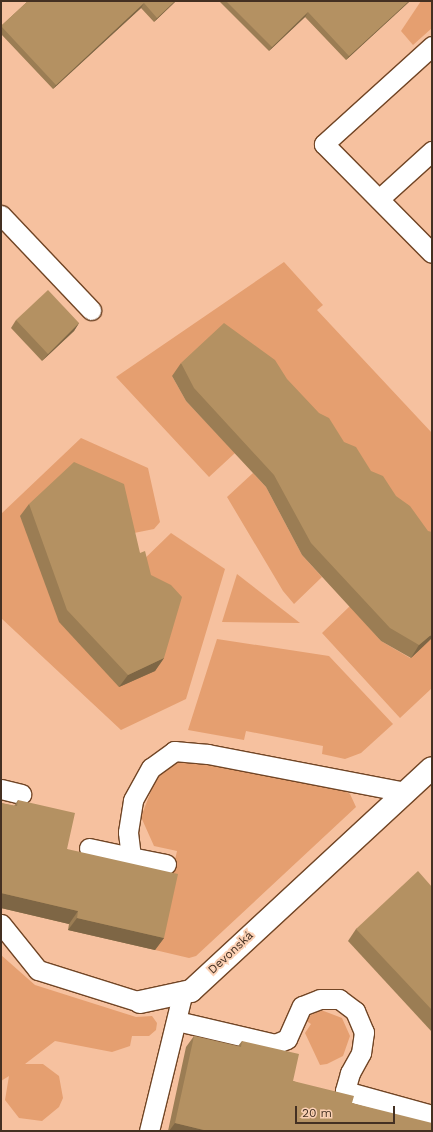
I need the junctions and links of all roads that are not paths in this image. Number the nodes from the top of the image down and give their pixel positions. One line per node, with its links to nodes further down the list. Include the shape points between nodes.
1 (432, 46): 3 (lane, via 324,144)
2 (432, 151): 3 (lane)
3 (379, 199): 5 (lane)
4 (1, 215): 6 (lane)
5 (432, 253)
6 (91, 310)
7 (432, 768): 9 (street, Devonská)
8 (1, 789): 10 (lane)
9 (406, 792): 12 (lane, via 179,750 151,768 133,800 128,832); 15 (street, Devonská, via 191,991)
10 (21, 794)
11 (89, 848): 12 (lane)
12 (130, 857): 13 (lane)
13 (166, 864)
14 (1, 924): 16 (lane, Devonská, via 38,970)
15 (183, 992): 16 (street, Devonská); 17 (lane)
16 (140, 1002)
17 (177, 1021): 18 (lane, via 275,1044 287,1039 302,1006 320,999 339,999 355,1011 364,1032 361,1053 345,1091); 19 (lane)
18 (432, 1115)
19 (149, 1131)

